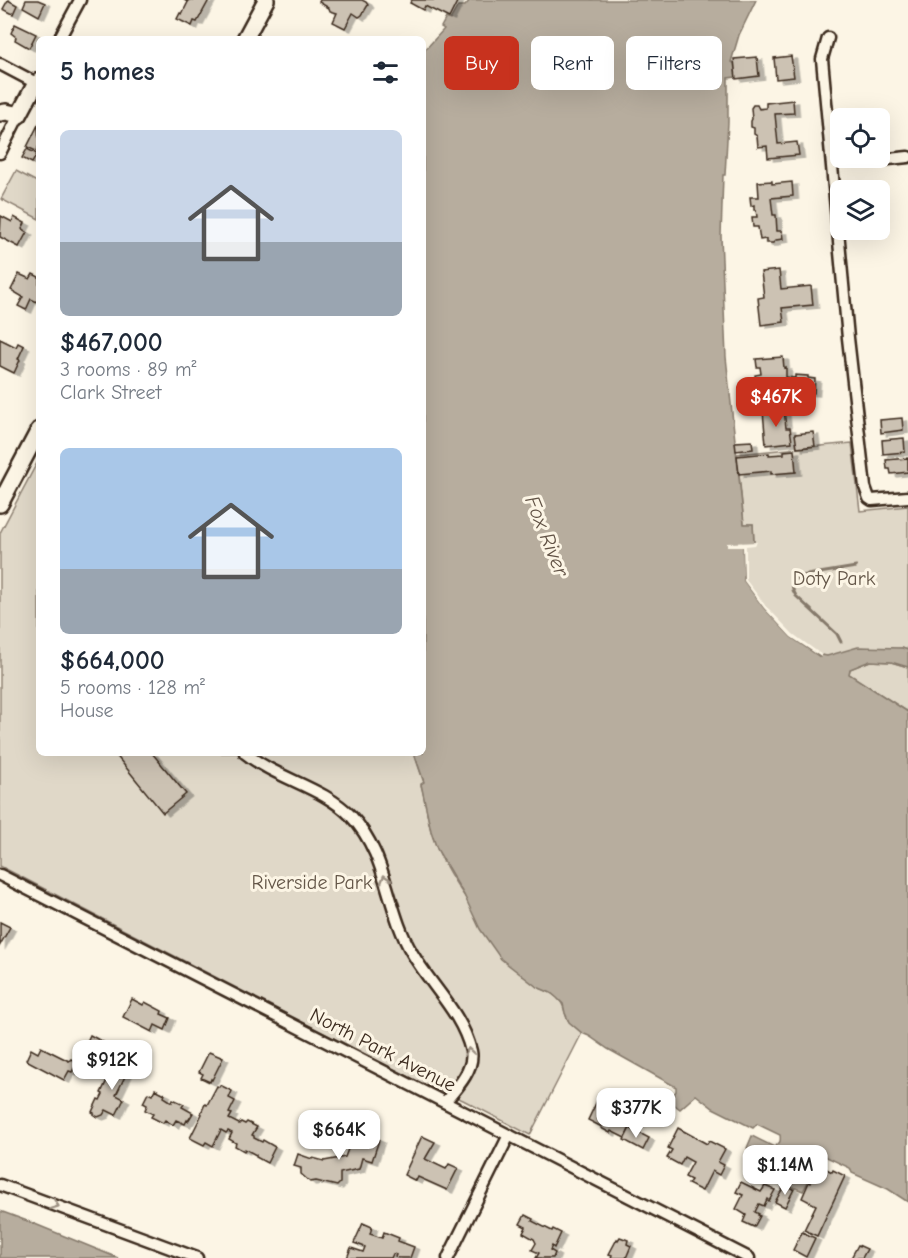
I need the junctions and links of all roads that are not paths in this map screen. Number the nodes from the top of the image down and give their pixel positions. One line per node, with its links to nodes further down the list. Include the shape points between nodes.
1 (80, 0): 3 (street)
2 (266, 0): 4 (main road)
3 (61, 36)
4 (247, 36)
5 (828, 38): 15 (street, via 822,59 865,487 873,500)
6 (0, 64): 7 (street)
7 (36, 80)
8 (36, 85): 10 (main road)
9 (0, 113): 10 (main road)
10 (20, 115): 11 (street)
11 (0, 153)
12 (908, 157): 13 (street)
13 (890, 159)
14 (36, 436): 16 (main road)
15 (908, 497)
16 (0, 504)
17 (250, 756): 19 (street, one-way to 17, via 469,1070 471,1052 452,1010 402,934 370,841 349,814 333,802)
18 (0, 875): 19 (street, North Park Avenue)
19 (445, 1102): 20 (street, North Park Avenue)
20 (509, 1135): 23 (street); 24 (street, North Park Avenue)
21 (0, 1185): 22 (street, one-way to 22)
22 (197, 1258)
23 (448, 1258)
24 (749, 1258)

